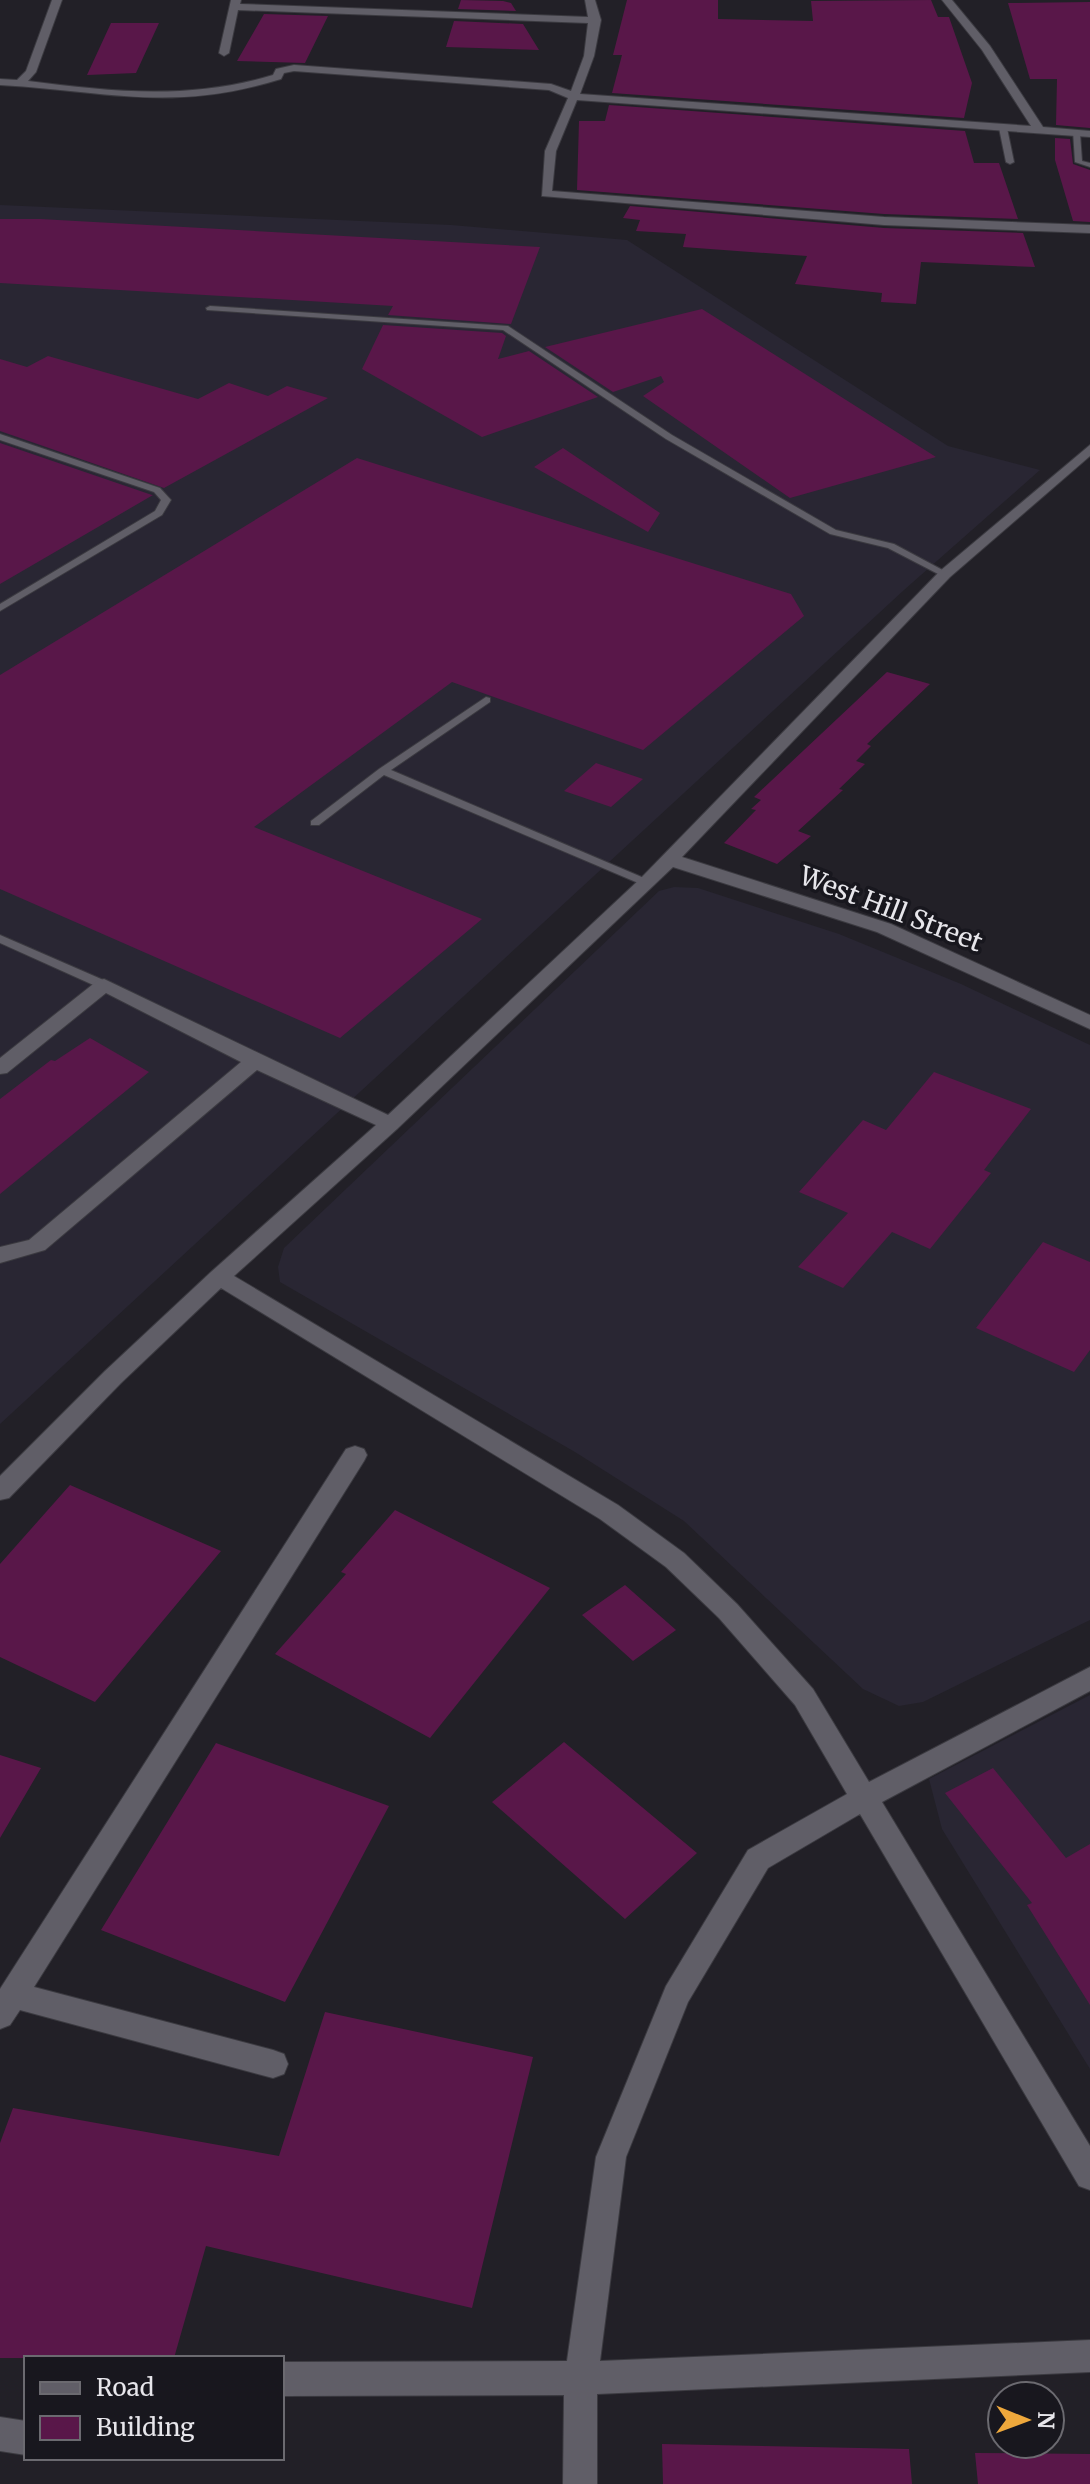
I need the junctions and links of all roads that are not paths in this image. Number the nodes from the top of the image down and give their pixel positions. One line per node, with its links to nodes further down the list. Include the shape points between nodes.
1 (57, 0): 8 (street, via 31,72)
2 (590, 0): 5 (street)
3 (947, 0): 11 (street, via 986,48)
4 (235, 3): 5 (street); 6 (street)
5 (596, 20): 9 (street)
6 (224, 53)
7 (0, 82): 8 (street)
8 (20, 83): 9 (street, via 182,98 262,83 294,68 551,87)
9 (575, 97): 10 (street); 16 (street, via 551,148 546,194 884,221)
10 (1003, 128): 11 (street); 14 (lane)
11 (1039, 130): 12 (street)
12 (1076, 133): 13 (street); 15 (lane, via 1079,162)
13 (1090, 134)
14 (1010, 162)
15 (1090, 165)
16 (1090, 229)
17 (210, 308): 20 (lane, via 505,328 669,437 833,532 891,546)
18 (0, 437): 21 (lane, via 157,490 166,500 159,513)
19 (1090, 449): 20 (street)
20 (945, 574): 25 (street)
21 (0, 608)
22 (486, 700): 23 (lane)
23 (383, 771): 24 (lane); 26 (lane)
24 (315, 823)
25 (668, 859): 26 (street); 29 (street, West Hill Street, via 884,928)
26 (647, 883): 32 (street)
27 (0, 939): 28 (lane)
28 (104, 985): 30 (street); 31 (street)
29 (1090, 1023)
30 (255, 1061): 32 (street); 33 (street, via 37,1245)
31 (0, 1068)
32 (390, 1124): 34 (street)
33 (0, 1255)
34 (219, 1277): 36 (street); 38 (street, via 609,1512 675,1560 804,1697)
35 (355, 1455): 39 (street)
36 (0, 1491)
37 (1090, 1678): 38 (street)
38 (864, 1798): 41 (street); 43 (street, via 758,1859 676,1995 611,2157)
39 (7, 2005): 40 (street)
40 (273, 2064)
41 (1090, 2175)
42 (1090, 2356): 43 (street)
43 (581, 2378): 44 (street); 47 (street)
44 (284, 2379)
45 (0, 2434): 46 (street)
46 (24, 2438)
47 (580, 2484)

